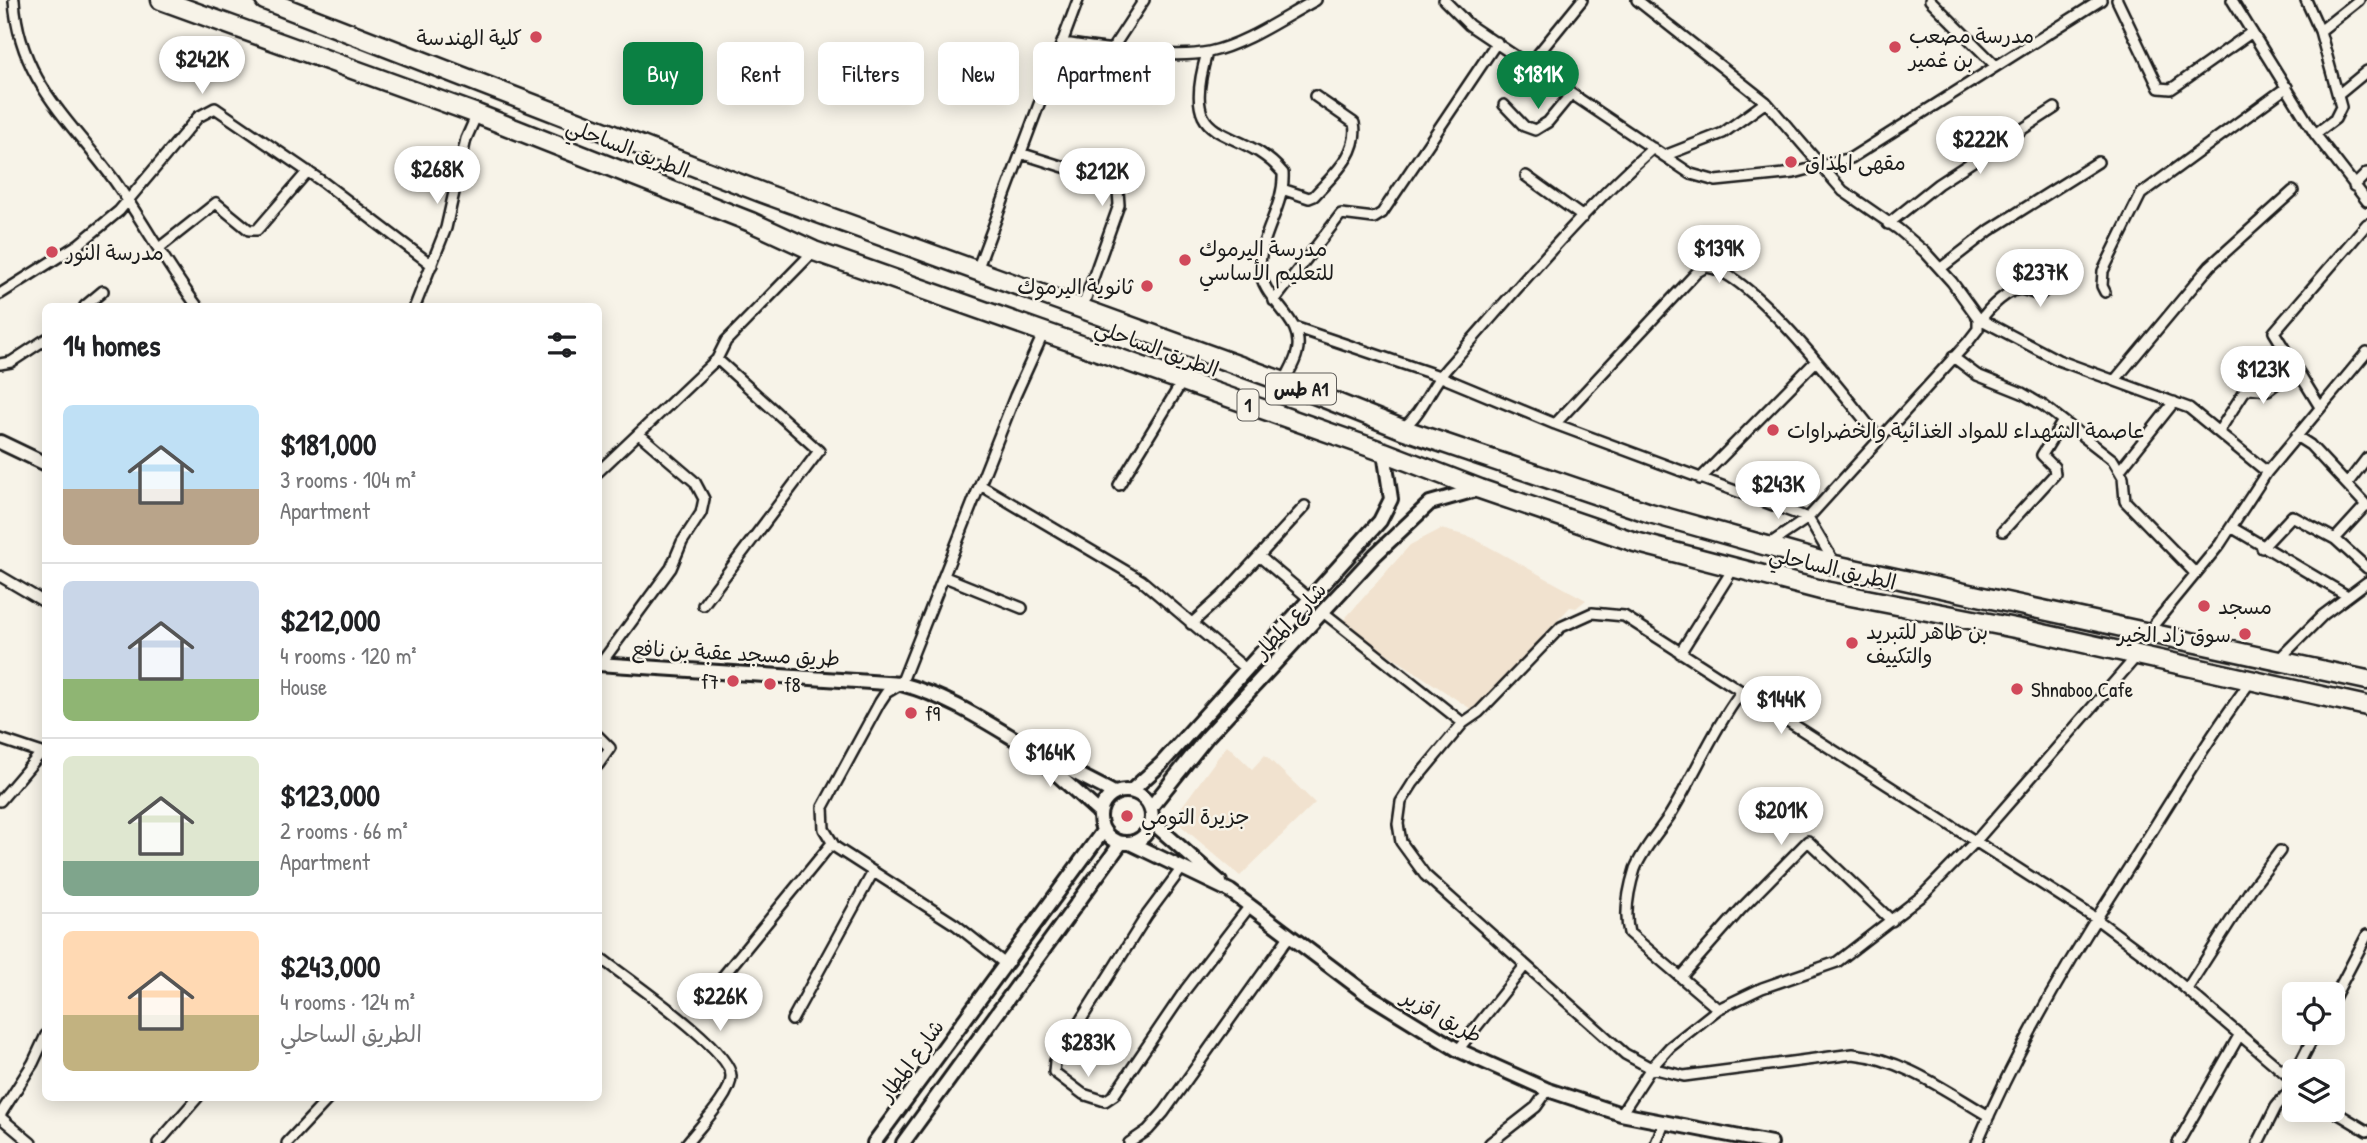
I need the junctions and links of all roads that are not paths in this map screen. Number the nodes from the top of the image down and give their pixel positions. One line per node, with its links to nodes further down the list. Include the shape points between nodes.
1 (14, 0): 51 (street, via 23,52 38,84)
2 (161, 0): 34 (highway, الطريق الساحلي / 1)
3 (265, 0): 41 (highway, الطريق الساحلي / طس A1)
4 (1078, 0): 18 (street)
5 (1144, 0): 19 (street)
6 (1316, 0): 22 (street, via 1234,44)
7 (1444, 0): 20 (street, via 1469,25)
8 (1582, 0): 23 (street)
9 (1637, 0): 30 (street)
10 (1930, 0): 24 (street)
11 (2101, 0): 24 (street)
12 (2117, 0): 17 (street, via 2159,88 2164,90)
13 (2232, 0): 17 (street)
14 (2306, 0): 16 (street)
15 (2359, 0): 16 (street)
16 (2320, 31): 28 (street)
17 (2252, 32): 26 (street)
18 (1062, 42)
19 (1117, 42)
20 (1497, 42): 23 (street); 65 (street, via 1382,213 1374,218 1341,214)
21 (1175, 51): 22 (street)
22 (1207, 52): 46 (street, via 1198,82 1200,109 1213,128 1276,166 1283,173)
23 (1530, 64): 27 (street)
24 (1996, 66): 40 (street, via 1851,158)
25 (2367, 71): 28 (street)
26 (2287, 87): 35 (street); 63 (street, via 2141,194 2103,271)
27 (1571, 94): 32 (street, via 1549,122 1535,130 1524,126); 36 (street)
28 (2338, 95): 35 (street, via 2340,114)
29 (1315, 96): 46 (street, via 1354,123 1356,140 1314,196)
30 (1766, 102): 38 (street, via 1729,130); 40 (street)
31 (1040, 105): 37 (street)
32 (1504, 105)
33 (2055, 108): 54 (street, via 1938,184)
34 (477, 114): 49 (highway, الطريق الساحلي / 1); 58 (street)
35 (2315, 134): 45 (street)
36 (1653, 148): 38 (street); 52 (street)
37 (1023, 154): 61 (street); 69 (street, via 1108,181 1118,190 1119,205)
38 (1664, 156): 40 (street, via 1702,179 1716,181)
39 (2098, 162): 60 (street, via 1990,230)
40 (1819, 167): 54 (street, via 1843,191)
41 (704, 168): 48 (highway, الطريق الساحلي / طس A1); 49 (highway, via 706,185)
42 (308, 172): 51 (street, via 222,111 209,108); 56 (street, via 257,230 249,230 216,203); 58 (street)
43 (2367, 173): 45 (street)
44 (1526, 176): 52 (street)
45 (2354, 186): 50 (street)
46 (1282, 189): 65 (street, via 1261,267 1264,285)
47 (2293, 191): 81 (street, via 2210,266)
48 (762, 193): 53 (highway, via 746,204); 61 (highway, الطريق الساحلي / طس A1)
49 (688, 196): 53 (highway, الطريق الساحلي / 1)
50 (2367, 201)
51 (129, 202): 56 (street); 64 (street, via 79,244)
52 (1583, 217): 80 (street)
53 (751, 222): 57 (highway, الطريق الساحلي / 1)
54 (1888, 223): 60 (street)
55 (2367, 224): 79 (street, via 2275,328 2275,337)
56 (159, 248): 67 (street)
57 (814, 251): 72 (highway, الطريق الساحلي / 1); 76 (street, via 726,341)
58 (432, 265): 68 (street)
59 (2074, 266): 70 (street, via 2041,294 2021,289 2013,292)
60 (1941, 268): 70 (street)
61 (977, 270): 69 (highway, الطريق الساحلي / طس A1)
62 (103, 291): 66 (street)
63 (2105, 292)
64 (0, 294)
65 (1274, 301): 71 (street)
66 (89, 303)
67 (195, 303)
68 (416, 303)
69 (1082, 310): 83 (highway, الطريق الساحلي / طس A1)
70 (1979, 319): 75 (street, via 1974,334); 81 (street, via 2058,360)
71 (1297, 328): 80 (street); 83 (street, via 1297,354)
72 (1044, 331): 82 (highway, الطريق الساحلي / 1); 103 (street)
73 (42, 342): 78 (street)
74 (2367, 352): 85 (street)
75 (1953, 357): 86 (street, via 1977,375 2022,393); 92 (street)
76 (717, 359): 90 (street); 126 (street, via 819,451)
77 (1816, 360): 87 (street, via 1736,280 1718,268 1706,267); 92 (street); 100 (street)
78 (0, 364)
79 (2296, 369): 85 (street); 89 (street, via 2268,390 2244,392)
80 (1440, 376): 87 (street); 88 (street, via 1415,418)
81 (2115, 380): 84 (street)
82 (1182, 382): 94 (highway, الطريق الساحلي / 1); 102 (street)
83 (1284, 382): 88 (highway, الطريق الساحلي / طس A1)
84 (2175, 402): 89 (street); 98 (street)
85 (2320, 407): 91 (street)
86 (2063, 421): 98 (street); 109 (street, via 2042,455 2055,474)
87 (1555, 424): 100 (street)
88 (1402, 429): 112 (highway, الطريق الساحلي / طس A1, via 1598,497)
89 (2219, 431): 99 (street)
90 (639, 435): 97 (street); 133 (street, via 695,482 704,506 671,568)
91 (2296, 436): 99 (street); 101 (street)
92 (1879, 438): 107 (street)
93 (0, 442): 96 (street)
94 (1384, 452): 104 (highway, الطريق الساحلي / 1); 111 (street, شارع المطار, via 1391,499 1380,521)
95 (2367, 458): 101 (street)
96 (42, 462)
97 (602, 468)
98 (2120, 470): 119 (street, via 2125,501)
99 (2267, 471): 108 (street)
100 (1700, 479): 107 (street)
101 (2347, 484): 106 (street)
102 (1119, 485)
103 (982, 486): 121 (street); 129 (street, via 1141,580)
104 (1480, 489): 114 (street, شارع المطار, via 1430,503); 118 (highway, الطريق الساحلي / 1, via 1635,542)
105 (1305, 506): 115 (street)
106 (2367, 506): 110 (street)
107 (1808, 518): 112 (street); 116 (street)
108 (2231, 527): 113 (street); 119 (street)
109 (2003, 531)
110 (2335, 539): 113 (street, via 2292,516); 117 (street)
111 (1361, 542): 114 (street); 124 (street, شارع المطار)
112 (1765, 547): 116 (highway, الطريق الساحلي / طس A1)
113 (2262, 548): 123 (street)
114 (1375, 555): 128 (street, شارع المطار)
115 (1259, 556): 124 (street); 129 (street)
116 (1835, 565): 130 (highway, الطريق الساحلي / طس A1)
117 (2367, 568)
118 (1733, 569): 131 (street); 132 (highway, الطريق الساحلي / 1)
119 (2195, 573): 130 (street)
120 (0, 576): 125 (street)
121 (944, 577): 127 (street); 139 (street)
122 (2367, 582): 123 (street)
123 (2346, 595): 134 (street)
124 (1311, 600): 136 (street, شارع المطار)
125 (42, 601)
126 (703, 605)
127 (1022, 608)
128 (1323, 612): 142 (street); 152 (street, شارع المطار, via 1206,737)
129 (1191, 624): 136 (street)
130 (2147, 633): 134 (highway, الطريق الساحلي / طس A1)
131 (1680, 653): 140 (street); 142 (street, via 1625,616 1592,613 1561,627)
132 (2136, 657): 138 (highway, الطريق الساحلي / 1); 156 (street)
133 (602, 661)
134 (2276, 662): 137 (highway, الطريق الساحلي / طس A1)
135 (602, 665): 139 (street, طريق مسجد عقبة بن نافع)
136 (1247, 670): 149 (street, شارع المطار)
137 (2367, 680)
138 (2250, 682): 141 (highway, الطريق الساحلي / 1); 164 (street, via 2202,747)
139 (901, 684): 145 (street, طريق مسجد عقبة بن نافع, via 955,703); 157 (street, via 880,702 826,798 824,829)
140 (1742, 691): 156 (street); 172 (street, via 1640,859 1629,892 1629,933)
141 (2367, 706)
142 (1463, 723): 170 (street, via 1401,802 1401,842 1424,875)
143 (0, 738): 146 (street)
144 (602, 740): 148 (street, via 610,748)
145 (1024, 745): 150 (street, طريق مسجد عقبة بن نافع); 153 (street, طريق مسجد عقبة بن نافع)
146 (42, 754)
147 (42, 755): 151 (street)
148 (602, 759)
149 (1131, 791): 150 (street); 152 (street)
150 (1114, 793): 153 (street)
151 (0, 801)
152 (1151, 807): 154 (street)
153 (1100, 813): 155 (street)
154 (1152, 822): 158 (street, via 1145,835); 162 (street)
155 (1103, 831): 158 (street); 169 (street, شارع المطار)
156 (1975, 842): 164 (street); 165 (street)
157 (832, 843): 161 (street); 171 (street)
158 (1126, 843): 160 (street, طريق اقزير); 199 (street, شارع المطار)
159 (2280, 851): 174 (street)
160 (1182, 868): 162 (street, طريق اقزير); 163 (street, via 1134,934 1052,1067 1083,1094 1105,1101 1114,1095)
161 (873, 872): 169 (street, via 906,890); 176 (street)
162 (1230, 891): 163 (street, طريق اقزير)
163 (1249, 906): 166 (street, طريق اقزير)
164 (2095, 918): 174 (street); 190 (street, via 2061,974)
165 (1892, 921): 172 (street, via 1808,842); 175 (street, via 1837,961)
166 (1290, 935): 179 (street, طريق اقزير, via 1393,1012); 200 (street, via 1164,1112)
167 (2367, 935): 173 (street)
168 (602, 960): 197 (street, via 698,1031 730,1069 725,1095)
169 (1004, 963): 198 (street, شارع المطار)
170 (1524, 967): 179 (street); 182 (street, via 1625,1054)
171 (724, 975)
172 (1681, 977): 175 (street)
173 (2342, 982)
174 (2187, 989): 177 (street)
175 (1718, 1009): 182 (street)
176 (792, 1020)
177 (2240, 1034): 183 (street); 205 (street)
178 (42, 1044): 181 (street)
179 (1458, 1050): 184 (street, طريق اقزير)
180 (42, 1062): 181 (street)
181 (33, 1063): 189 (street)
182 (1651, 1068): 188 (street); 190 (street, via 1684,1076 1853,1054 1868,1056 1913,1072)
183 (2282, 1068)
184 (1549, 1090): 188 (street, طريق اقزير); 201 (street, via 1536,1107)
185 (2282, 1097): 206 (street)
186 (195, 1101): 195 (street)
187 (326, 1101): 196 (street)
188 (1621, 1114): 192 (street, طريق اقزير)
189 (0, 1116): 194 (street)
190 (1989, 1116): 204 (street)
191 (2345, 1117): 193 (street)
192 (1665, 1121): 202 (street); 203 (street, طريق اقزير)
193 (2367, 1130)
194 (31, 1143)
195 (158, 1143)
196 (287, 1143)
197 (687, 1143)
198 (874, 1143)
199 (903, 1143)
200 (1129, 1143)
201 (1490, 1143)
202 (1656, 1143)
203 (1770, 1143)
204 (1977, 1143)
205 (2178, 1143)
206 (2258, 1143)

